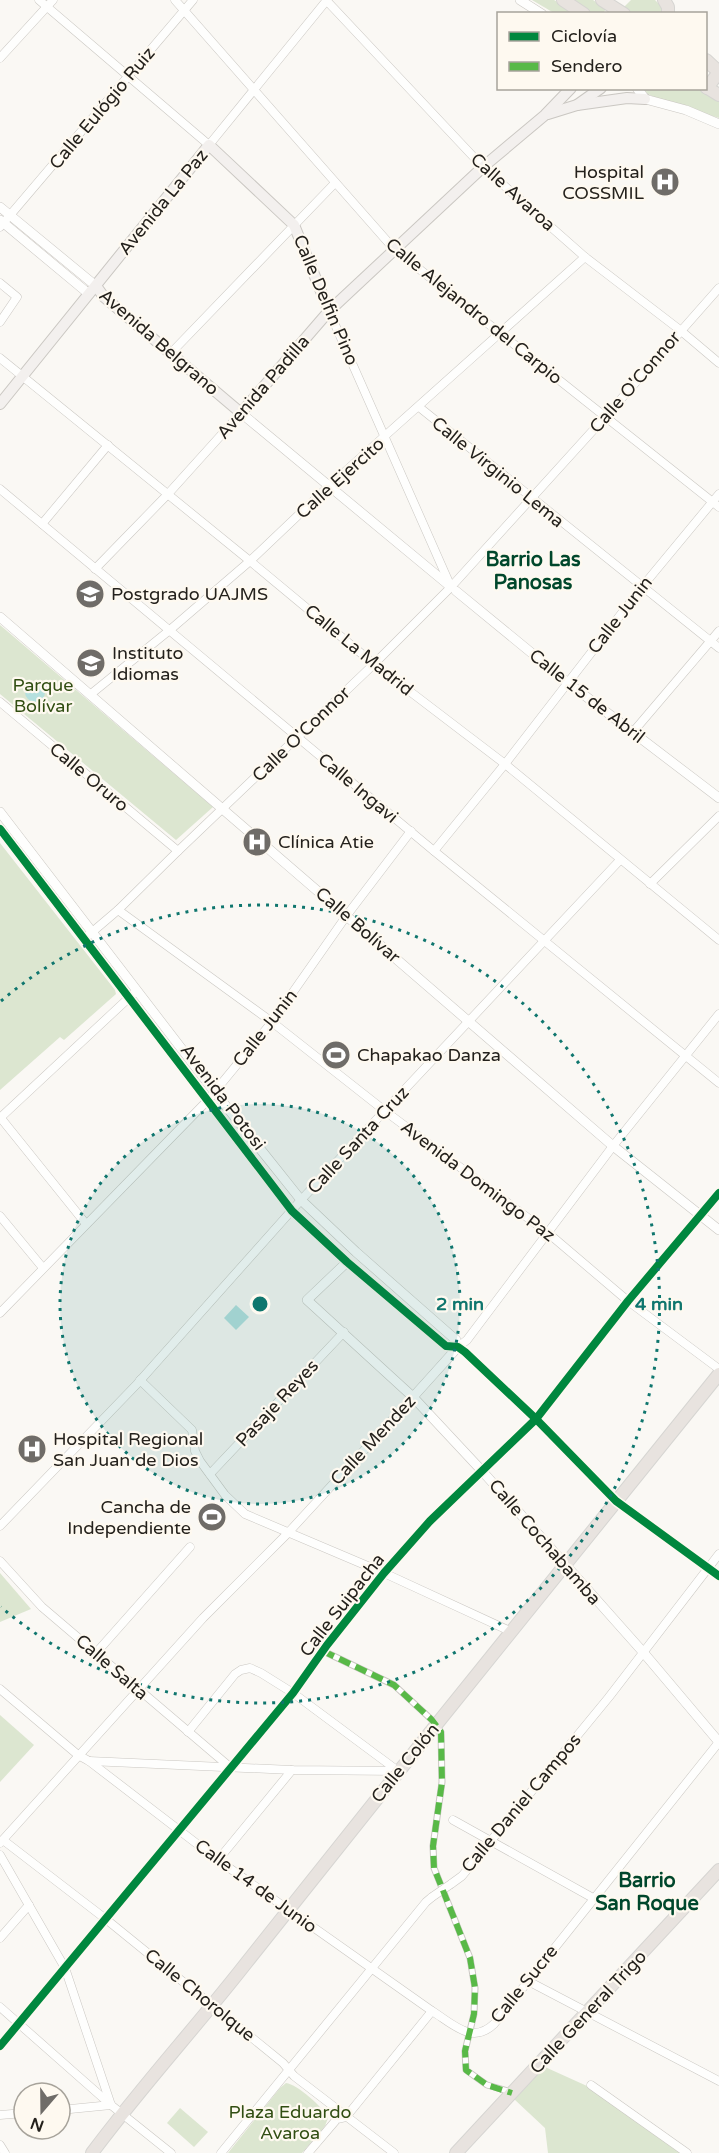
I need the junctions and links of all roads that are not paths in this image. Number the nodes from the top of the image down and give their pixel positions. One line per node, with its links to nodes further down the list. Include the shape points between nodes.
1 (39, 0): 8 (street, Calle Delfin Pino)
2 (175, 0): 10 (street, Calle Alejandro del Carpio)
3 (193, 0): 10 (street, Calle Eulógio Ruiz)
4 (327, 0): 18 (street, Avenida La Paz); 27 (street, Calle Avaroa)
5 (520, 0): 11 (street)
6 (563, 0): 12 (main road)
7 (602, 0): 9 (main road)
8 (50, 3): 13 (street); 16 (street, Calle Delfin Pino)
9 (619, 9)
10 (184, 10): 16 (street, Calle Eulógio Ruiz); 18 (street, Calle Alejandro del Carpio)
11 (539, 12)
12 (581, 12)
13 (0, 58)
14 (707, 62): 15 (main road)
15 (719, 72): 17 (main road)
16 (129, 76): 26 (street, Calle Delfin Pino); 30 (street, Calle Eulógio Ruiz)
17 (707, 86)
18 (255, 89): 26 (street, Avenida La Paz); 28 (street, Calle Alejandro del Carpio)
19 (569, 90): 24 (main road, Avenida Padilla)
20 (598, 90): 23 (main road, Avenida Padilla)
21 (638, 90): 22 (street)
22 (645, 99): 23 (main road); 25 (street)
23 (577, 105): 24 (main road, Avenida Padilla)
24 (545, 115): 27 (main road, Avenida Padilla)
25 (719, 124)
26 (209, 145): 32 (main road, Calle Delfin Pino); 37 (main road, Avenida La Paz)
27 (483, 167): 33 (main road, Avenida Padilla); 34 (street, Calle Avaroa)
28 (334, 184): 32 (street); 33 (street, Calle Alejandro del Carpio)
29 (0, 207): 30 (street, Avenida Belgrano)
30 (10, 215): 31 (street, Calle Eulógio Ruiz); 37 (street, Avenida Belgrano)
31 (1, 223): 37 (street, Avenida Belgrano)
32 (294, 225): 38 (main road, Calle Delfin Pino); 42 (street)
33 (394, 249): 38 (main road, Avenida Padilla); 41 (street, Calle Alejandro del Carpio)
34 (585, 257): 40 (street, Calle Avaroa); 41 (street, Calle Ejercito)
35 (1, 286): 39 (street, via 17,297)
36 (719, 288): 40 (street, Calle O'Connor)
37 (93, 290): 42 (main road, Avenida Belgrano); 45 (main road, Avenida La Paz)
38 (329, 311): 48 (main road, Avenida Padilla); 50 (street, Calle Delfin Pino)
39 (0, 322)
40 (680, 330): 44 (street, Calle Avaroa); 49 (street, Calle O'Connor)
41 (501, 333): 47 (street, Calle Ejercito); 49 (street, Calle Alejandro del Carpio)
42 (170, 354): 48 (main road, Avenida Belgrano)
43 (0, 358): 45 (street, Calle La Madrid)
44 (719, 363)
45 (22, 377): 46 (main road, Avenida La Paz); 51 (street, Calle La Madrid)
46 (0, 404)
47 (419, 407): 50 (street, Calle Ejercito); 56 (street, Calle Virginio Lema)
48 (241, 413): 52 (street, Avenida Belgrano); 54 (street, Avenida Padilla)
49 (606, 416): 56 (street, Calle O'Connor); 57 (street, Calle Alejandro del Carpio)
50 (385, 437): 52 (street, Calle Ejercito); 62 (street, Calle Delfin Pino)
51 (108, 445): 54 (street, Calle La Madrid); 58 (street)
52 (330, 486): 59 (street, Calle Ejercito); 62 (street, Avenida Belgrano)
53 (0, 489): 58 (street, Calle Ingavi)
54 (168, 494): 59 (street, Calle La Madrid); 60 (street, Avenida Padilla)
55 (719, 494): 57 (street, Calle Junin)
56 (531, 498): 61 (street, Calle Virginio Lema); 62 (street, Calle O'Connor)
57 (716, 504): 61 (street, Calle Junin)
58 (42, 524): 60 (street, Calle Ingavi)
59 (250, 561): 64 (street, Calle Ejercito); 68 (street, Calle La Madrid)
60 (95, 568): 64 (street, Calle Ingavi)
61 (642, 586): 66 (street, Calle Virginio Lema); 69 (street, Calle Junin)
62 (453, 589): 68 (street, Calle O'Connor); 69 (street, Calle 15 de Abril)
63 (0, 617): 70 (street, Calle Bolívar)
64 (171, 629): 70 (street, Calle Ejercito); 73 (street, Calle Ingavi)
65 (719, 631): 66 (street)
66 (710, 641): 67 (street, Calle Virginio Lema); 72 (street)
67 (719, 648)
68 (374, 664): 73 (street, Calle O'Connor); 74 (street, Calle La Madrid)
69 (567, 682): 72 (street, Calle 15 de Abril); 74 (street, Calle Junin)
70 (91, 694): 76 (street, Calle Bolívar)
71 (0, 702): 81 (street, Calle Oruro)
72 (633, 732): 75 (street, Calle 15 de Abril)
73 (297, 737): 76 (street, Calle O'Connor); 80 (street, Calle Ingavi)
74 (505, 764): 82 (street, Calle Junin); 83 (street, Calle La Madrid)
75 (719, 798)
76 (223, 809): 81 (street, Calle O'Connor); 86 (street, Calle Bolívar)
77 (0, 812): 87 (street, Avenida Potosi)
78 (719, 816): 84 (street)
79 (0, 829): 88 (street, Avenida Potosi)
80 (411, 831): 82 (street, Calle Ingavi); 86 (street, Calle Junin)
81 (178, 851): 85 (street, Calle O'Connor)
82 (434, 851): 90 (street, Calle Ingavi)
83 (620, 860): 84 (street, Calle La Madrid); 90 (street, Calle Santa Cruz)
84 (650, 884): 89 (street, Calle La Madrid)
85 (118, 910): 87 (street, Calle O'Connor); 95 (street, Avenida Domingo Paz)
86 (347, 915): 94 (street, Calle Bolívar); 95 (street, Calle Junin)
87 (93, 933): 88 (street, Calle O'Connor); 91 (street, Avenida Potosi)
88 (84, 939): 92 (street, Avenida Potosi)
89 (719, 940)
90 (544, 941): 94 (street, Calle Santa Cruz); 96 (street, Calle Ingavi)
91 (138, 990): 92 (street); 98 (street, Avenida Potosi)
92 (130, 997): 99 (street, Avenida Potosi); 101 (street)
93 (719, 1014): 96 (street, Calle Mendez)
94 (470, 1021): 100 (street, Calle Santa Cruz); 102 (street, Calle Bolívar)
95 (272, 1022): 98 (street, Calle Junin); 100 (street, Avenida Domingo Paz)
96 (685, 1054): 97 (street, Calle Ingavi); 102 (street, Calle Mendez)
97 (719, 1083)
98 (214, 1091): 99 (street, Calle Junin); 104 (street, Avenida Potosi)
99 (207, 1101): 105 (street, Avenida Potosi); 108 (street, Calle Junin)
100 (385, 1111): 104 (street, Calle Santa Cruz); 110 (street, Avenida Domingo Paz)
101 (0, 1117): 108 (street)
102 (613, 1146): 106 (street, Calle Bolívar); 110 (street, Calle Mendez)
103 (719, 1193): 106 (street, Calle Suipacha)
104 (302, 1200): 105 (street, Calle Santa Cruz); 111 (street, Avenida Potosi)
105 (292, 1211): 112 (street, Avenida Potosi); 119 (street, Calle Santa Cruz)
106 (701, 1215): 109 (street, Calle Bolívar); 114 (street, Calle Suipacha)
107 (0, 1216): 113 (street)
108 (86, 1224): 113 (street, Calle Junin)
109 (719, 1230)
110 (548, 1233): 114 (street, Avenida Domingo Paz); 117 (street, Calle Mendez)
111 (356, 1252): 112 (street, Calle Cochabamba); 117 (street, Avenida Potosi, via 456,1340)
112 (346, 1262): 116 (street, Calle Cochabamba, via 307,1300); 117 (street, Avenida Potosi, via 447,1346)
113 (43, 1268): 115 (street, Calle Junin)
114 (628, 1301): 118 (street, Avenida Domingo Paz); 121 (street, Calle Suipacha)
115 (0, 1313)
116 (344, 1332): 120 (street, Calle Cochabamba); 123 (street, Pasaje Reyes)
117 (458, 1347): 120 (street, Calle Mendez); 121 (street)
118 (719, 1372): 124 (main road, Calle Colón)
119 (140, 1380): 123 (street, via 192,1430 195,1451); 125 (street, Calle Santa Cruz)
120 (413, 1397): 122 (street, Calle Cochabamba); 126 (street, Calle Mendez)
121 (536, 1419): 122 (street, Calle Suipacha); 124 (street)
122 (483, 1472): 130 (street, Calle Cochabamba); 132 (street, Calle Suipacha, via 430,1521)
123 (210, 1474): 126 (street, via 245,1514)
124 (616, 1501): 130 (main road, Calle Colón); 131 (street)
125 (0, 1526)
126 (287, 1534): 132 (street); 139 (street, Calle Mendez)
127 (190, 1547): 137 (street)
128 (719, 1554): 131 (street, Calle Daniel Campos)
129 (0, 1561): 137 (street, Calle Salta, via 42,1607)
130 (564, 1565): 134 (main road, Calle Colón); 136 (street, Calle Cochabamba)
131 (707, 1569): 133 (street); 136 (street, Calle Daniel Campos)
132 (384, 1573): 134 (street); 135 (street, Calle Suipacha)
133 (719, 1576)
134 (512, 1632): 141 (main road, Calle Colón)
135 (323, 1651): 140 (street, Calle Suipacha); 141 (street, via 394,1685)
136 (643, 1652): 143 (street, Calle Cochabamba); 151 (street, Calle Daniel Campos)
137 (96, 1653): 139 (street, Calle Salta)
138 (0, 1689): 144 (street, Calle 14 de Junio)
139 (137, 1689): 142 (street, Calle Salta); 144 (street, Calle Mendez)
140 (293, 1693): 142 (street, via 250,1668 241,1670); 146 (street, Calle Suipacha); 148 (street)
141 (436, 1726): 148 (main road, Calle Colón); 169 (street, via 441,1732 442,1782 433,1846 434,1868 470,1958 475,1988)
142 (188, 1732): 146 (street, Calle Salta)
143 (719, 1742): 156 (street, Calle Sucre)
144 (78, 1755): 145 (street, Calle 14 de Junio); 152 (street, Calle Mendez)
145 (89, 1761): 146 (street); 150 (street, Calle 14 de Junio)
146 (231, 1768): 147 (street); 150 (street, Calle Suipacha)
147 (292, 1770): 148 (street); 154 (street)
148 (398, 1772): 158 (main road, Calle Colón)
149 (453, 1820): 151 (street)
150 (180, 1831): 154 (street, Calle 14 de Junio); 159 (street, Calle Suipacha)
151 (491, 1840): 156 (street); 162 (street, Calle Daniel Campos, bridge, via 462,1876 426,1902)
152 (1, 1841): 159 (street, Calle Chorolque)
153 (0, 1855): 157 (street)
154 (218, 1860): 158 (street, Calle 14 de Junio)
155 (719, 1870): 167 (main road, Calle General Trigo)
156 (593, 1898): 163 (street, Calle Sucre)
157 (29, 1905): 160 (street); 161 (street)
158 (288, 1909): 162 (street, Calle 14 de Junio); 164 (main road, Calle Colón)
159 (107, 1920): 161 (street, Calle Suipacha); 164 (street, Calle Chorolque)
160 (0, 1938)
161 (65, 1968): 168 (street, Calle Suipacha); 175 (street)
162 (371, 1968): 166 (street, Calle 14 de Junio); 171 (street, Calle Daniel Campos)
163 (528, 1981): 167 (street); 169 (street, Calle Sucre, via 488,2029)
164 (211, 2005): 171 (street, Calle Chorolque); 175 (main road, Calle Colón)
165 (0, 2007): 168 (street)
166 (432, 2011): 169 (street, Calle Sucre); 177 (street)
167 (587, 2012): 172 (street); 174 (main road, Calle General Trigo)
168 (18, 2023): 170 (street, Calle Suipacha); 175 (street)
169 (469, 2034): 174 (street, via 466,2070 487,2085)
170 (0, 2046)
171 (289, 2070): 177 (street, Calle Chorolque); 182 (street, Calle Daniel Campos)
172 (719, 2081)
173 (591, 2085): 186 (street)
174 (512, 2093): 185 (main road, Calle General Trigo)
175 (116, 2109): 176 (street); 180 (main road, Calle Colón); 181 (street)
176 (72, 2110)
177 (346, 2116): 183 (street, via 337,2120); 184 (street, Calle Chorolque)
178 (0, 2145): 179 (street)
179 (4, 2153)
180 (92, 2153)
181 (171, 2153)
182 (221, 2153)
183 (308, 2153)
184 (394, 2153)
185 (456, 2153)
186 (687, 2153)

